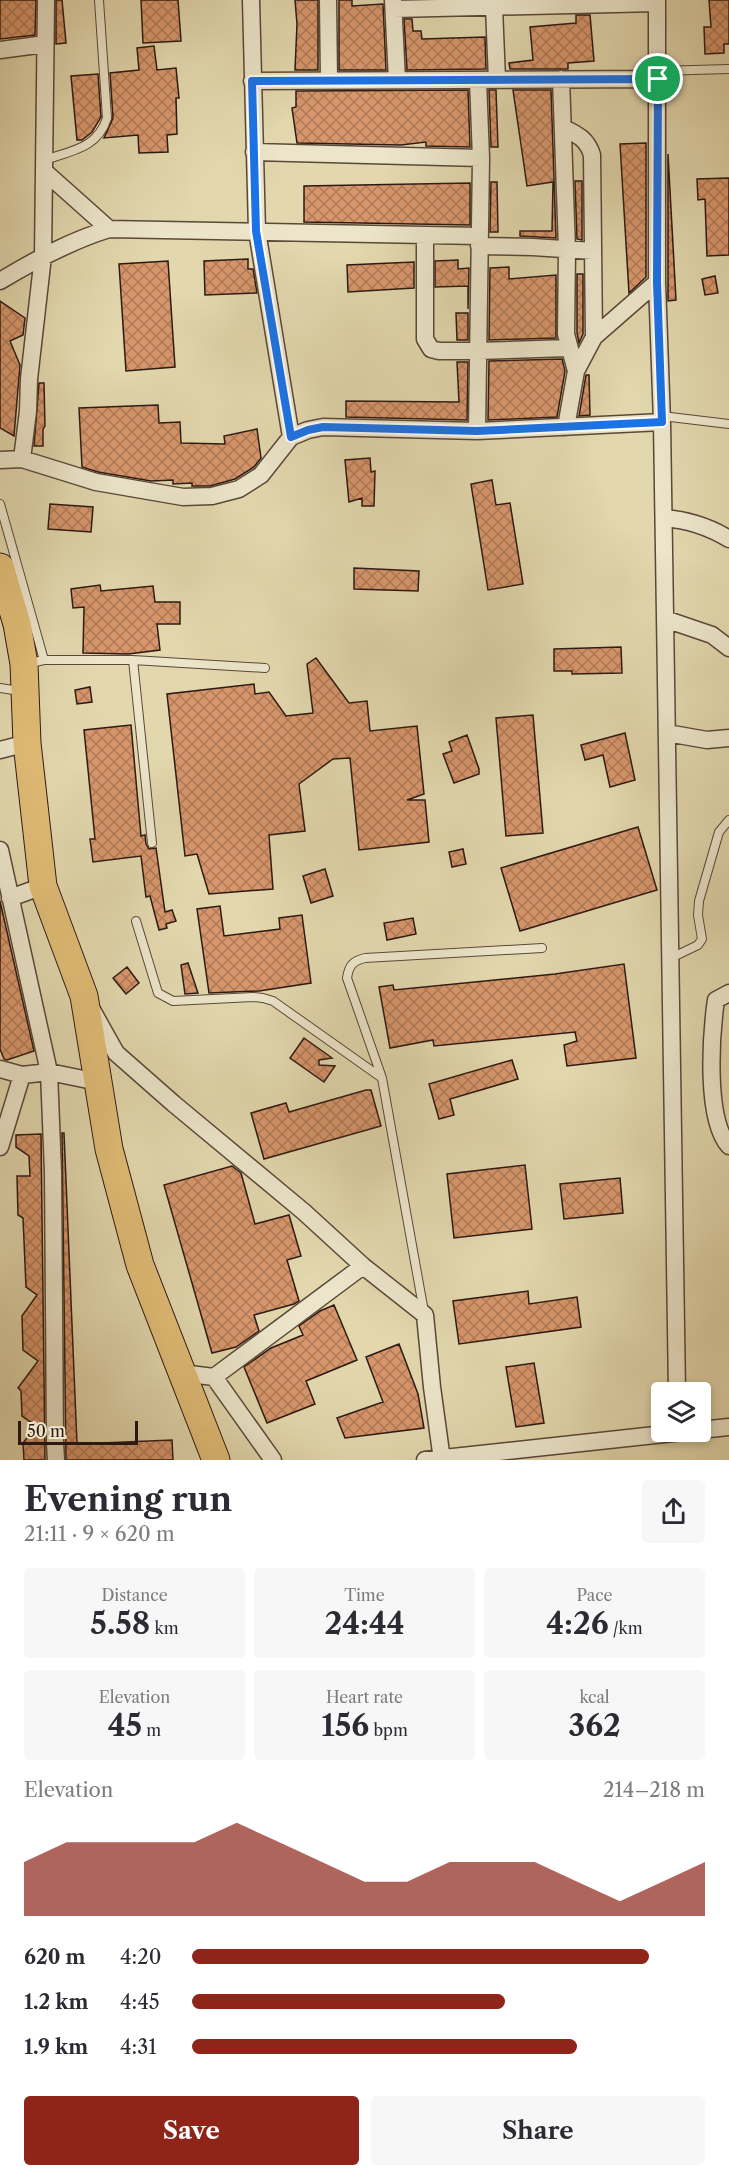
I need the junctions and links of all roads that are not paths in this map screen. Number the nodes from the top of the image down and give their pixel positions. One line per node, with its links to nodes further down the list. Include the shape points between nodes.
1 (46, 0): 8 (street)
2 (99, 0): 21 (lane, via 107,118 103,131 89,144)
3 (251, 0): 16 (street)
4 (328, 0): 17 (street)
5 (657, 1): 7 (street); 11 (street)
6 (394, 4): 7 (street); 13 (street)
7 (494, 7): 15 (street)
8 (45, 44): 9 (street); 21 (street)
9 (0, 50)
10 (729, 69): 11 (lane)
11 (658, 75): 12 (street); 30 (street)
12 (561, 79): 15 (street); 18 (street)
13 (397, 80): 14 (street); 17 (street)
14 (478, 80): 15 (street); 20 (street)
15 (497, 80)
16 (252, 81): 17 (street); 19 (street)
17 (329, 81)
18 (564, 128): 26 (street); 27 (street, via 582,138 592,155)
19 (254, 152): 20 (street); 23 (street)
20 (481, 158): 25 (street)
21 (44, 166): 22 (street); 28 (street)
22 (109, 229): 23 (street); 28 (street)
23 (256, 231): 24 (street); 39 (street)
24 (425, 235): 25 (street); 33 (street, via 427,346 439,351)
25 (479, 241): 26 (street); 33 (street)
26 (567, 249): 27 (street); 32 (street)
27 (593, 251): 31 (street)
28 (42, 256): 29 (street); 40 (street)
29 (0, 281)
30 (657, 282): 31 (street); 35 (street)
31 (594, 337): 34 (street)
32 (568, 348): 33 (street); 34 (street)
33 (478, 351): 38 (street)
34 (576, 372): 37 (street)
35 (662, 419): 36 (lane); 37 (street); 43 (street)
36 (729, 424)
37 (567, 427): 38 (street)
38 (477, 431): 39 (street, via 323,427)
39 (291, 437): 40 (street, via 261,475 239,489 212,496 183,497 96,482)
40 (22, 459): 41 (street)
41 (0, 460)
42 (0, 504): 49 (lane)
43 (664, 518): 44 (street, via 703,525); 46 (street)
44 (729, 539)
45 (0, 567): 49 (main road, via 17,624)
46 (665, 619): 47 (street, via 712,634); 53 (street)
47 (729, 648)
48 (133, 660): 49 (lane); 50 (lane); 58 (lane)
49 (34, 662): 52 (main road)
50 (265, 668)
51 (0, 688): 52 (lane)
52 (26, 692): 55 (main road)
53 (667, 733): 54 (street, via 707,740); 64 (street)
54 (729, 738)
55 (27, 743): 56 (street); 60 (main road)
56 (0, 750)
57 (729, 820): 64 (lane, via 719,832 699,902 702,939 698,945)
58 (152, 843)
59 (0, 850): 61 (street)
60 (43, 886): 61 (street); 66 (main road)
61 (10, 898): 68 (street)
62 (136, 921): 70 (lane, via 158,993 173,1000 263,998)
63 (542, 948): 70 (lane, via 356,960 349,966 347,978)
64 (671, 958): 78 (street)
65 (729, 993): 72 (street, via 716,1000 712,1096 719,1130)
66 (84, 996): 71 (main road); 74 (street, via 116,1053)
67 (0, 1069): 69 (street)
68 (49, 1072): 69 (street); 71 (street); 83 (street)
69 (22, 1075): 73 (street)
70 (382, 1078): 75 (lane)
71 (98, 1082): 76 (main road, via 122,1203 140,1265)
72 (729, 1146)
73 (0, 1147)
74 (363, 1266): 75 (street); 77 (street)
75 (425, 1315): 82 (street)
76 (181, 1373): 77 (street); 84 (main road)
77 (214, 1377): 85 (street)
78 (677, 1382)
79 (729, 1427): 80 (street)
80 (711, 1429)
81 (651, 1436): 82 (street)
82 (443, 1459): 86 (street)
83 (56, 1460)
84 (216, 1460)
85 (273, 1460)
86 (425, 1460)

